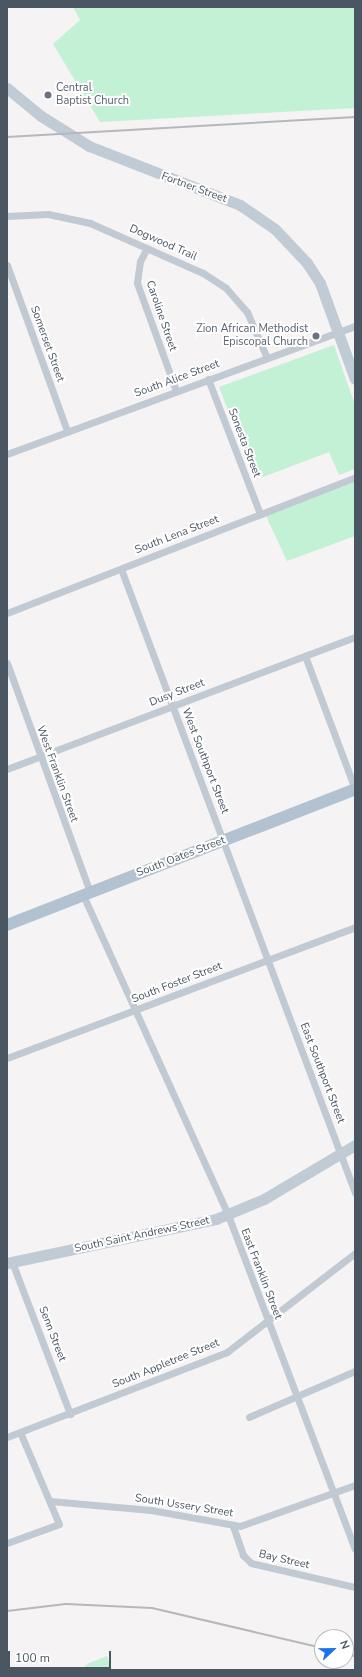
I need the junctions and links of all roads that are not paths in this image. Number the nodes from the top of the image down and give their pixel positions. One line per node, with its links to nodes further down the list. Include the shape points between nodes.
1 (7, 88): 6 (street, Fortner Street, via 46,120 89,146 228,200 263,219 310,267)
2 (7, 216): 3 (street, Dogwood Trail, via 68,217)
3 (147, 248): 7 (street, Dogwood Trail, via 203,273 226,288 247,312); 10 (street, Caroline Street, via 140,262 137,283)
4 (7, 265): 11 (street, Somerset Street)
5 (355, 326): 6 (street, South Alice Street)
6 (339, 331): 7 (street, South Alice Street); 8 (street, Fortner Street)
7 (267, 358): 9 (street, South Alice Street)
8 (355, 379)
9 (208, 380): 10 (street, South Alice Street); 14 (street, Sonesta Street)
10 (176, 391): 11 (street, South Alice Street)
11 (67, 431): 12 (street, South Alice Street)
12 (7, 454)
13 (355, 477): 14 (street, South Lena Street)
14 (260, 514): 15 (street, South Lena Street)
15 (121, 569): 16 (street, South Lena Street); 20 (street, West Southport Street)
16 (7, 613)
17 (355, 637): 18 (street, Dusy Street)
18 (306, 656): 20 (street, Dusy Street); 23 (street)
19 (7, 663): 21 (street, West Franklin Street)
20 (173, 707): 21 (street, Dusy Street); 24 (street, West Southport Street)
21 (38, 758): 22 (street, Dusy Street); 25 (street, West Franklin Street)
22 (7, 769)
23 (355, 789): 24 (main road, South Oates Street)
24 (223, 840): 25 (main road, South Oates Street); 28 (street, West Southport Street)
25 (87, 894): 26 (main road, South Oates Street); 29 (street, West Franklin Street)
26 (7, 924)
27 (355, 927): 28 (street, South Foster Street)
28 (267, 961): 29 (street, South Foster Street); 32 (street, East Southport Street)
29 (135, 1011): 30 (street, South Foster Street); 34 (street, East Franklin Street)
30 (7, 1058)
31 (355, 1145): 32 (street, South Saint Andrews Street)
32 (341, 1153): 33 (street, East Southport Street); 34 (street, South Saint Andrews Street, via 264,1199)
33 (355, 1193)
34 (228, 1215): 36 (street, South Saint Andrews Street, via 164,1233); 37 (street, East Franklin Street)
35 (355, 1253): 37 (street, South Appletree Street)
36 (10, 1262): 40 (street, Senn Street)
37 (268, 1324): 39 (street, East Franklin Street); 40 (street, South Appletree Street, via 213,1359)
38 (355, 1371): 39 (street)
39 (296, 1396): 41 (street); 45 (street, East Franklin Street)
40 (70, 1414): 42 (street, South Appletree Street)
41 (249, 1417)
42 (20, 1432): 43 (street, South Appletree Street); 46 (street)
43 (7, 1437)
44 (355, 1485): 45 (street, South Ussery Street)
45 (332, 1492): 47 (street, South Ussery Street, via 247,1525); 49 (street, East Franklin Street)
46 (50, 1500): 47 (street, South Ussery Street, via 151,1510); 48 (street, via 59,1524)
47 (232, 1526): 50 (street, Bay Street, via 243,1555 251,1564)
48 (7, 1543)
49 (355, 1549)
50 (355, 1587)

